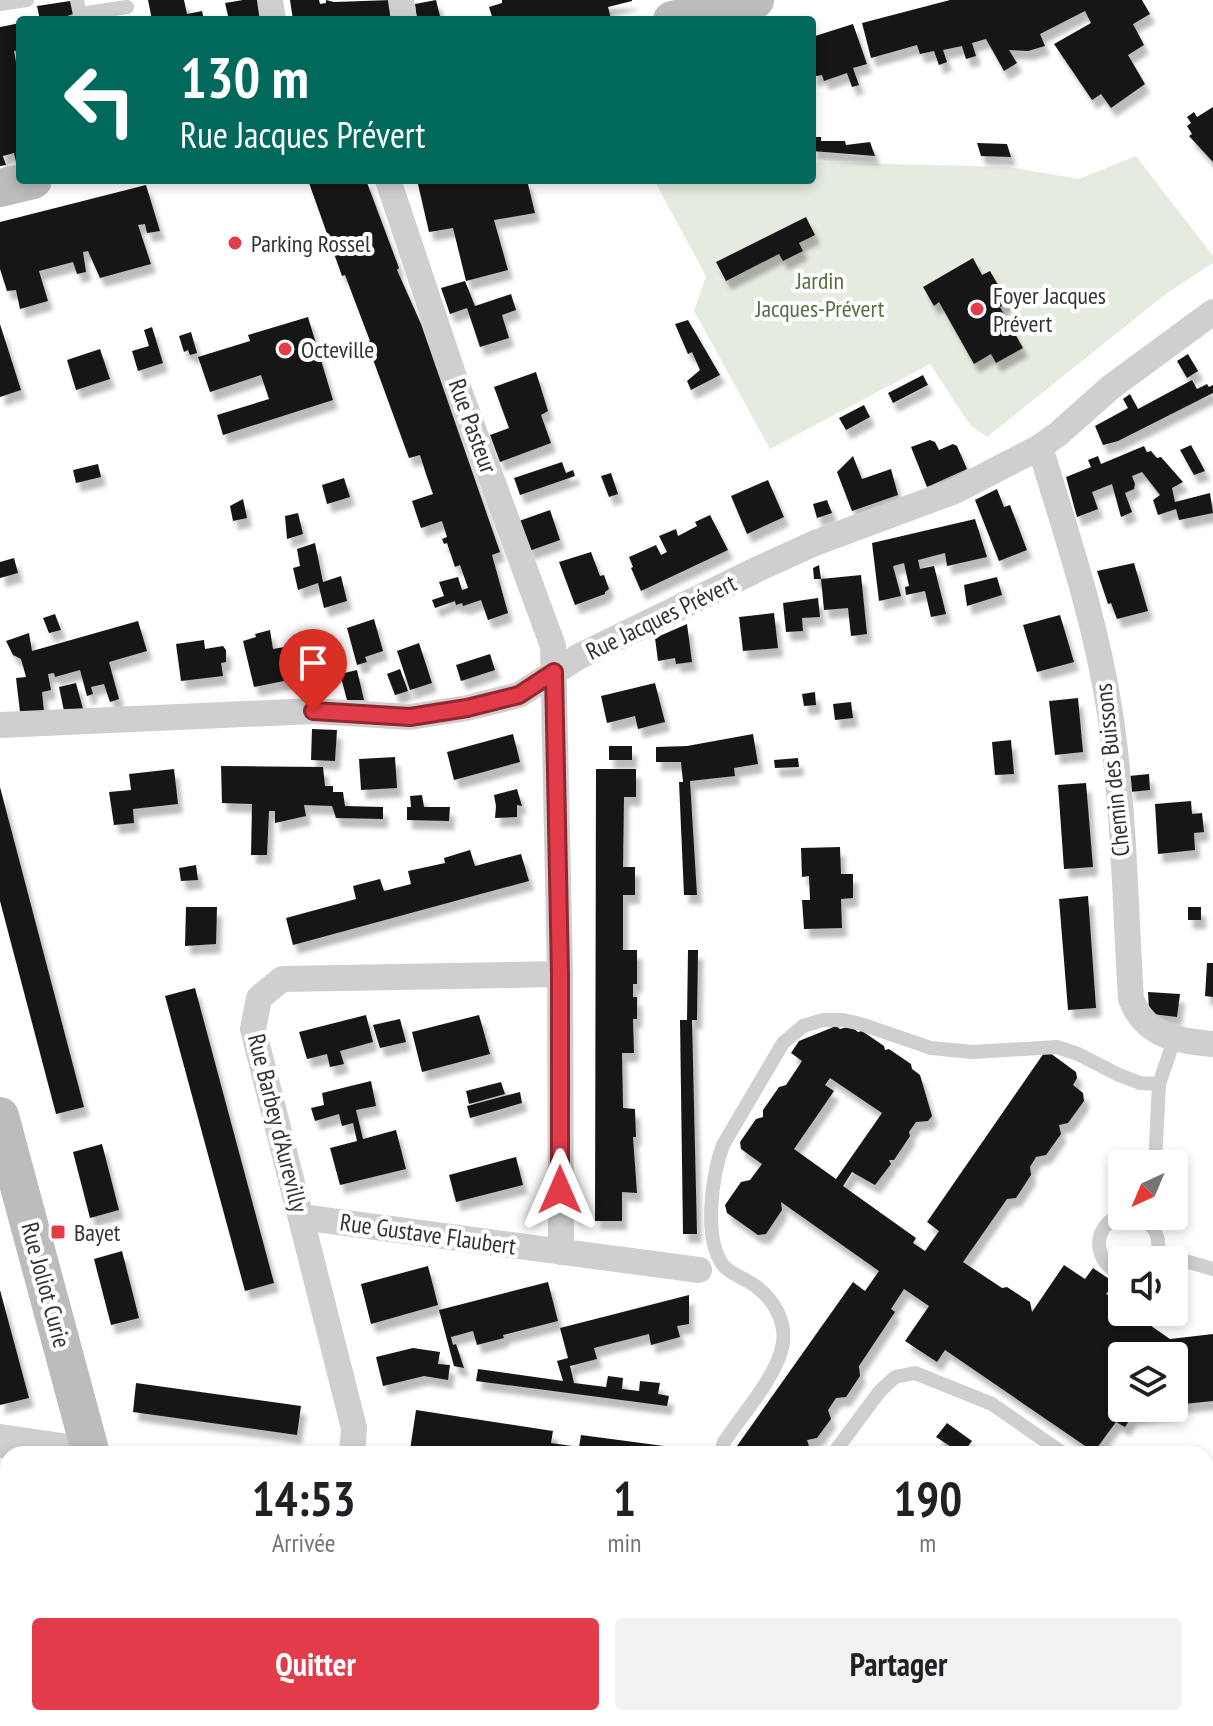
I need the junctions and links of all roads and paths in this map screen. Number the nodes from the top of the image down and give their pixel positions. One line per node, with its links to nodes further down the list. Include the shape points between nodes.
1 (27, 0): 3 (lane)
2 (755, 0): 6 (main road)
3 (0, 4)
4 (127, 7): 5 (lane)
5 (79, 11)
6 (676, 13)
7 (389, 184): 10 (street, Rue Pasteur, via 553,646)
8 (1213, 312): 9 (street, Rue Jacques Prévert)
9 (1040, 447): 10 (street, Rue Jacques Prévert, via 955,491 815,543); 13 (street, Chemin des Buissons, via 1089,607 1110,708 1131,999 1152,1030)
10 (554, 672): 11 (street, Rue Jacques Prévert, via 519,695 410,717 313,711); 12 (street, Rue Pasteur)
11 (0, 725)
12 (560, 974): 18 (street, Rue Barbey d'Aurevilly, via 282,979 259,998 253,1029); 20 (street, Rue Pasteur)
13 (1174, 1040): 14 (street, Chemin des Buissons); 15 (lane)
14 (1213, 1044)
15 (1159, 1084): 17 (lane); 23 (lane, via 1140,1083 1057,1047 972,1052 931,1048 843,1020 803,1026 783,1043 717,1161)
16 (0, 1116): 27 (main road, Rue Joliot Curie)
17 (1156, 1150)
18 (301, 1217): 20 (street, Rue Gustave Flaubert); 28 (street, Rue Barbey d'Aurevilly, via 354,1428)
19 (1108, 1222): 22 (lane, via 1098,1246)
20 (561, 1252): 23 (street, Rue Gustave Flaubert)
21 (1188, 1264): 24 (lane)
22 (1108, 1266)
23 (712, 1269): 29 (lane, via 755,1285 778,1309 783,1345 777,1364)
24 (1213, 1269)
25 (0, 1441): 26 (street)
26 (35, 1446)
27 (88, 1446)
28 (353, 1446)
29 (723, 1446)
30 (839, 1446): 31 (lane, via 880,1391 895,1377 915,1373 992,1404)
31 (1052, 1446)

